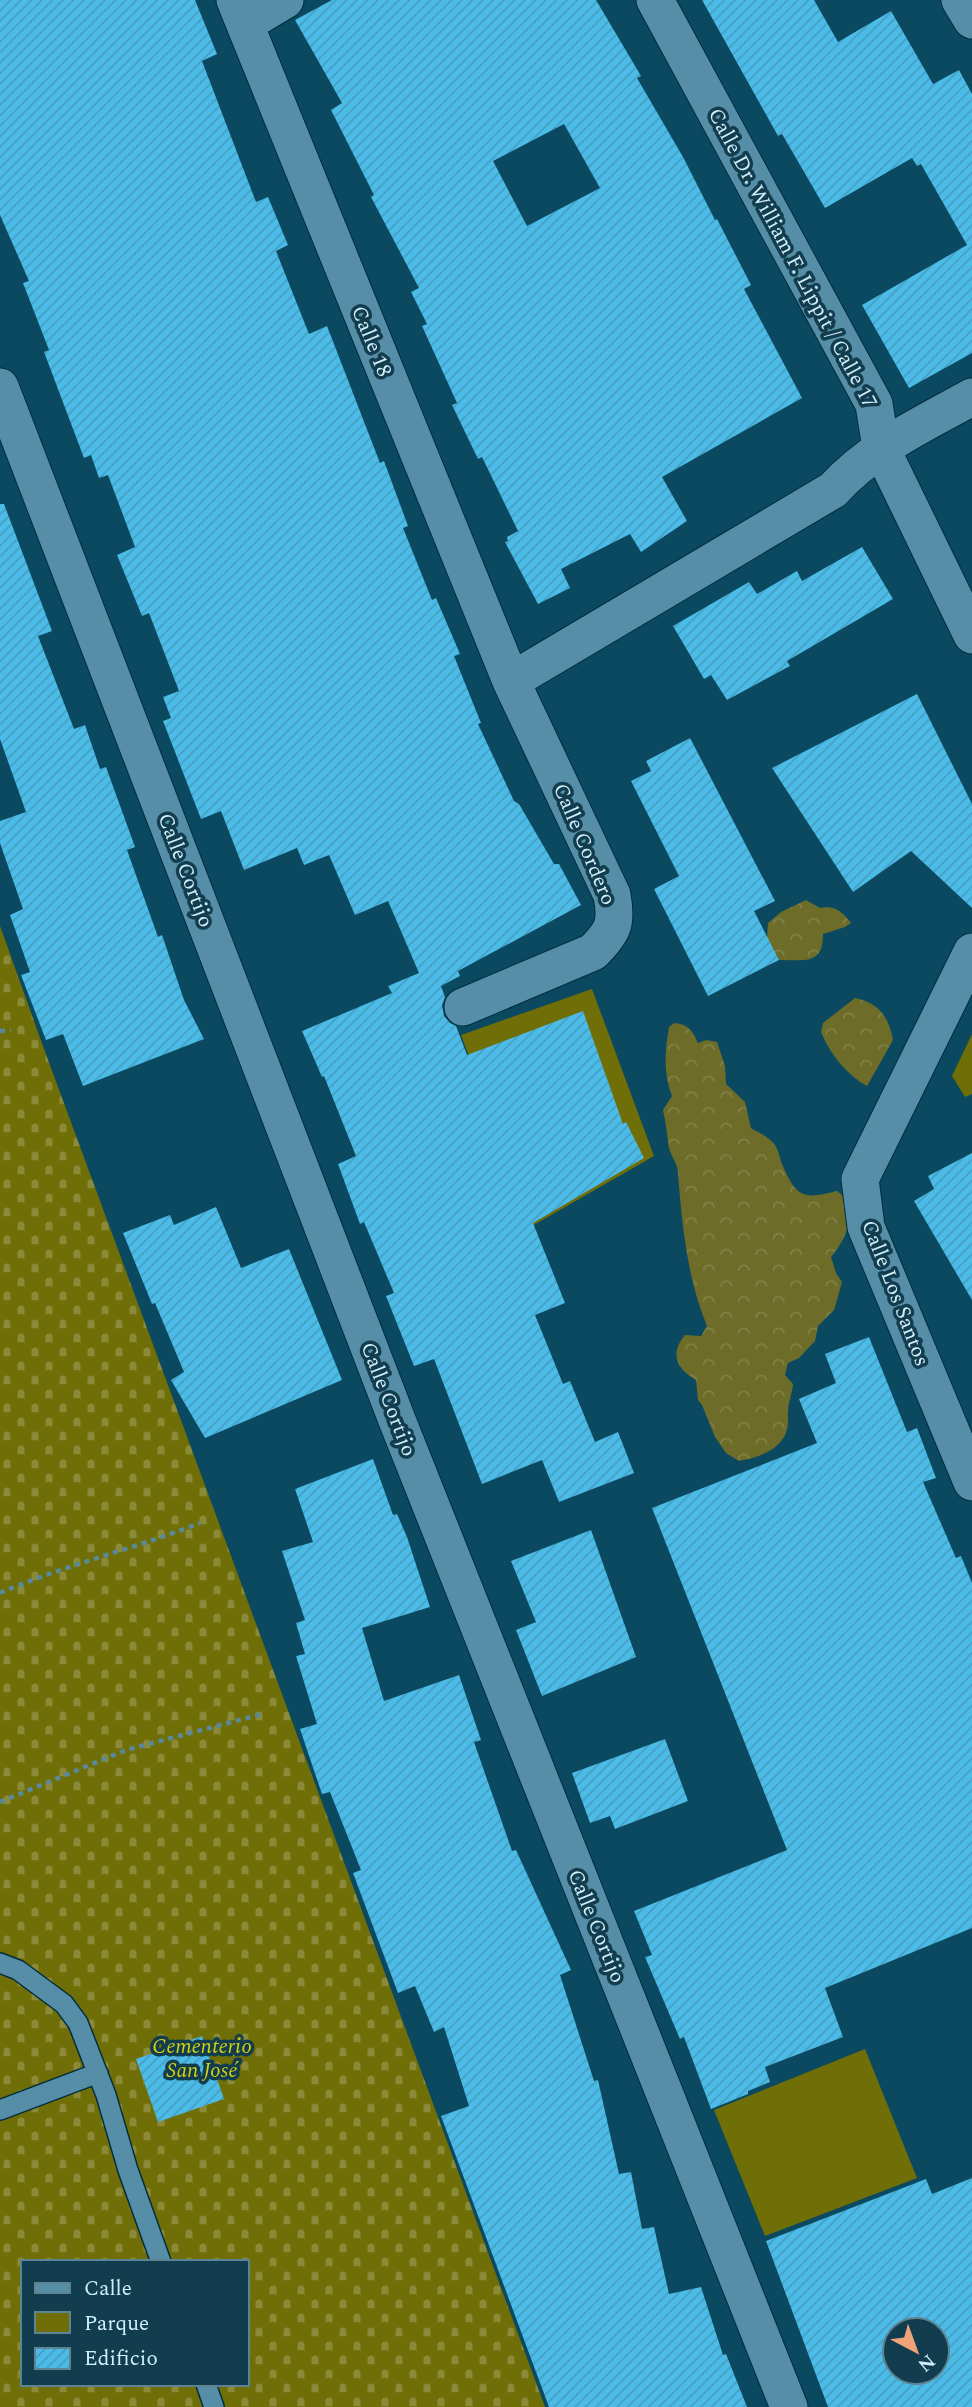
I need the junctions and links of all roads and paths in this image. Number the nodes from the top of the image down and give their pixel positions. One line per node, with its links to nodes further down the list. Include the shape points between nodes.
1 (285, 0): 4 (street)
2 (655, 0): 8 (street, Calle Dr. William F. Lippit / Calle 17, via 874,404)
3 (960, 0): 5 (street)
4 (240, 12): 10 (street, Calle 18)
5 (972, 20)
6 (0, 387): 26 (street, Calle Cortijo, via 407,1445)
7 (972, 397): 8 (street)
8 (881, 448): 9 (street, Calle Dr. William F. Lippit / Calle 17); 10 (street, via 833,490)
9 (972, 635)
10 (511, 681): 12 (street, Calle Cordero, via 612,895 615,917 609,936 593,952)
11 (972, 952): 15 (street, Calle Los Santos, via 860,1179 866,1227)
12 (463, 1007)
13 (11, 1030): 14 (path)
14 (0, 1031)
15 (972, 1482)
16 (200, 1523): 17 (path)
17 (0, 1593)
18 (261, 1714): 19 (path, via 126,1750)
19 (0, 1802)
20 (0, 1963): 21 (lane, via 18,1970 64,2004 78,2023)
21 (98, 2073): 22 (lane); 23 (lane)
22 (0, 2110)
23 (161, 2260)
24 (207, 2386): 25 (lane)
25 (214, 2407)
26 (789, 2407)

